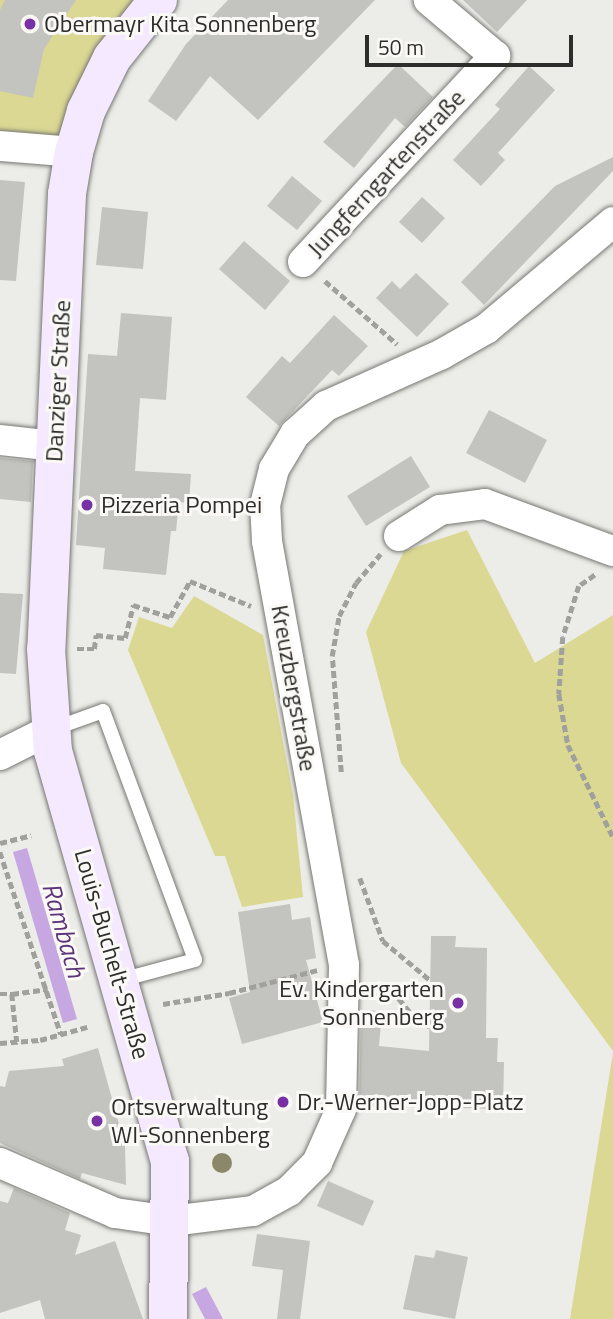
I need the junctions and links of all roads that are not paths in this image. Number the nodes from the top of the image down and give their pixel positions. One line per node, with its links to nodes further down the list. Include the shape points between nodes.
1 (158, 0): 4 (main road, Danziger Straße, via 102,76)
2 (429, 0): 6 (street, Jungferngartenstraße, via 495,56)
3 (0, 146): 4 (street)
4 (74, 152): 8 (main road, Danziger Straße)
5 (613, 222): 15 (street, Kreuzbergstraße, via 508,313 421,364 326,406 283,450 268,487 265,523 344,965 341,1109 317,1163 289,1191 253,1211)
6 (303, 262)
7 (0, 440): 8 (street)
8 (55, 446): 11 (main road, Danziger Straße, via 46,628)
9 (399, 536): 10 (street, via 440,510 485,504)
10 (607, 561)
11 (50, 730): 12 (street); 13 (main road, Louis-Buchelt-Straße); 13 (lane, via 103,711 195,960)
12 (0, 755)
13 (120, 981): 15 (main road, Louis-Buchelt-Straße, via 167,1146)
14 (0, 1163): 15 (street, Kreuzbergstraße, via 115,1213)
15 (170, 1221): 16 (main road, Louis-Buchelt-Straße)
16 (168, 1319)

